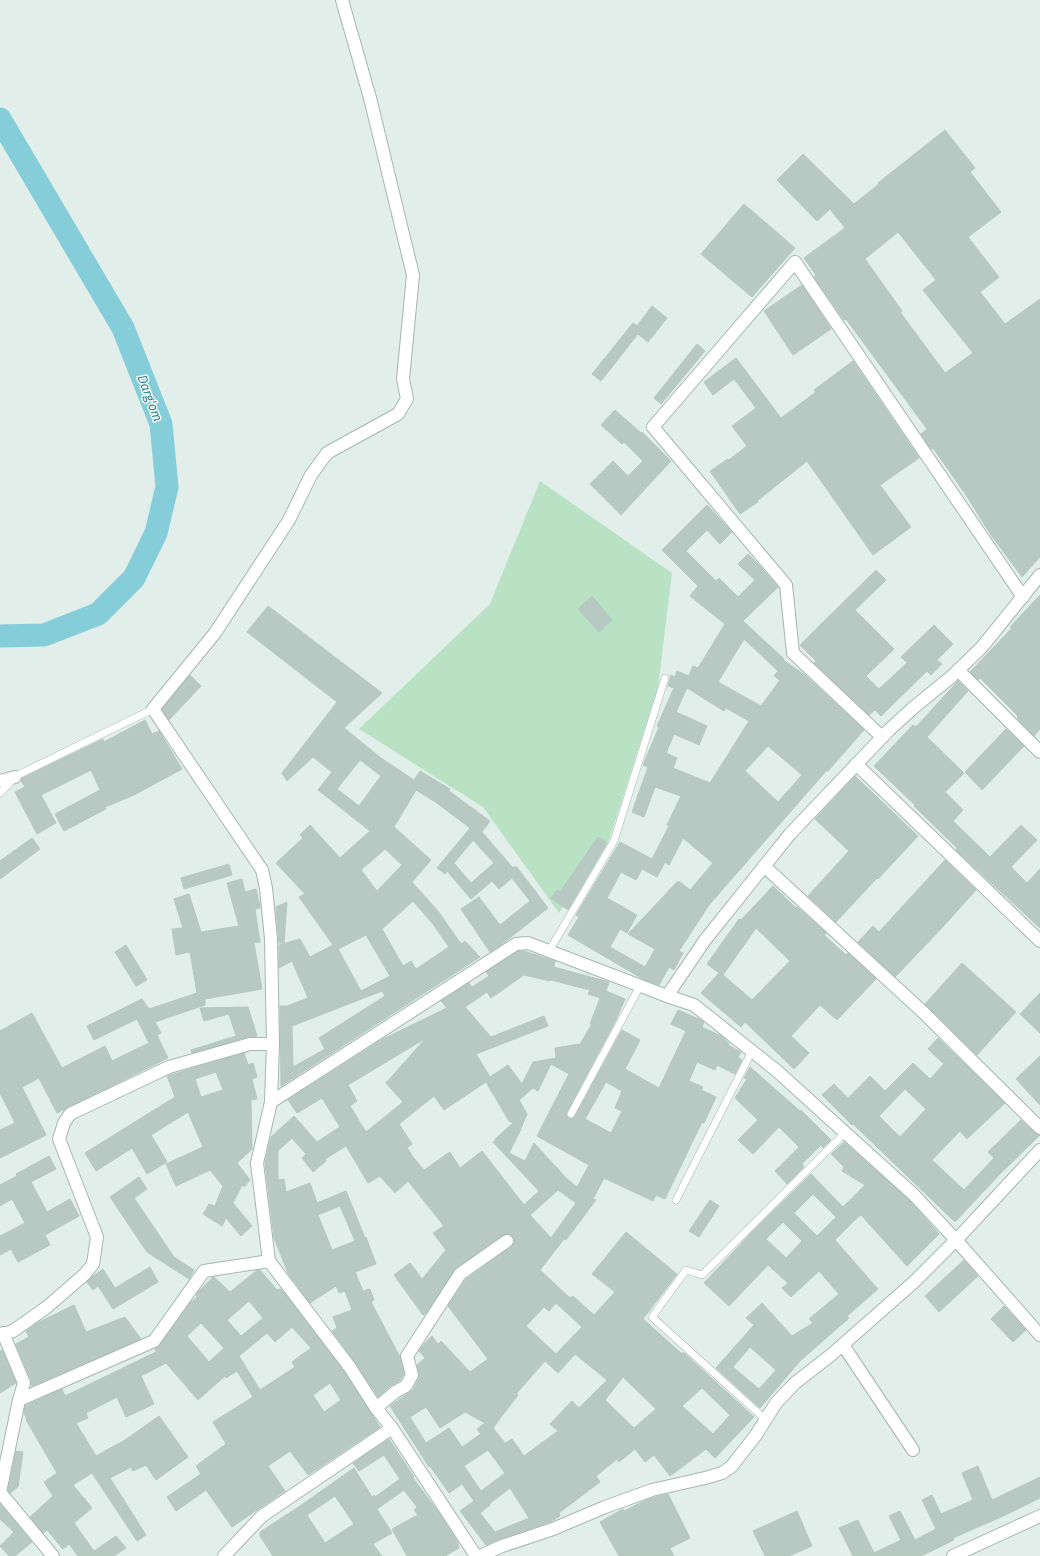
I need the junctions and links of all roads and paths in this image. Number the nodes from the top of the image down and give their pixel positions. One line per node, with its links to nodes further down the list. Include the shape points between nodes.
1 (342, 0): 6 (street, via 370,98 413,275 403,379 407,399 398,414 327,453 311,475 289,520 216,633)
2 (1040, 575): 3 (street)
3 (1023, 597): 4 (street, via 982,647); 7 (street, via 795,262 653,427 786,585 793,653)
4 (958, 670): 7 (street); 8 (street)
5 (665, 678): 15 (lane, via 614,841)
6 (153, 709): 10 (lane); 18 (street, via 262,870 271,939)
7 (882, 737): 9 (street)
8 (1040, 752)
9 (856, 764): 13 (street, via 790,834); 14 (street)
10 (15, 777): 11 (street); 12 (lane)
11 (0, 781)
12 (0, 793)
13 (764, 866): 17 (street, via 705,940); 22 (street, via 924,1014)
14 (1040, 941)
15 (549, 951): 16 (street); 20 (street, via 528,942 516,944)
16 (640, 986): 17 (street); 21 (lane)
17 (667, 996): 19 (street, via 694,1005)
18 (274, 1044): 20 (street); 29 (street, via 250,1044 169,1067 70,1114 59,1139 97,1237 93,1264 47,1307 13,1331)
19 (752, 1051): 23 (street); 25 (lane)
20 (272, 1102): 28 (street, via 257,1163)
21 (571, 1114)
22 (1040, 1128)
23 (846, 1132): 26 (street, via 914,1195); 34 (lane, via 702,1276 686,1270 652,1317)
24 (1040, 1150): 26 (street)
25 (676, 1200)
26 (956, 1240): 30 (street); 31 (street, via 914,1282)
27 (507, 1241): 33 (street, via 460,1274 407,1356 412,1375 406,1386)
28 (269, 1261): 32 (street, via 204,1271 154,1341); 33 (street, via 349,1366)
29 (2, 1334): 32 (street, via 24,1383)
30 (1040, 1335)
31 (843, 1345): 34 (street, via 795,1383 776,1403); 36 (street)
32 (19, 1400): 38 (street, via 0,1492)
33 (376, 1408): 35 (street)
34 (766, 1420): 41 (street, via 740,1458 722,1473 652,1490)
35 (392, 1428): 39 (street, via 262,1516); 40 (street)
36 (913, 1450)
37 (1040, 1516): 42 (street)
38 (53, 1556)
39 (224, 1556)
40 (476, 1556)
41 (480, 1556)
42 (953, 1556)

